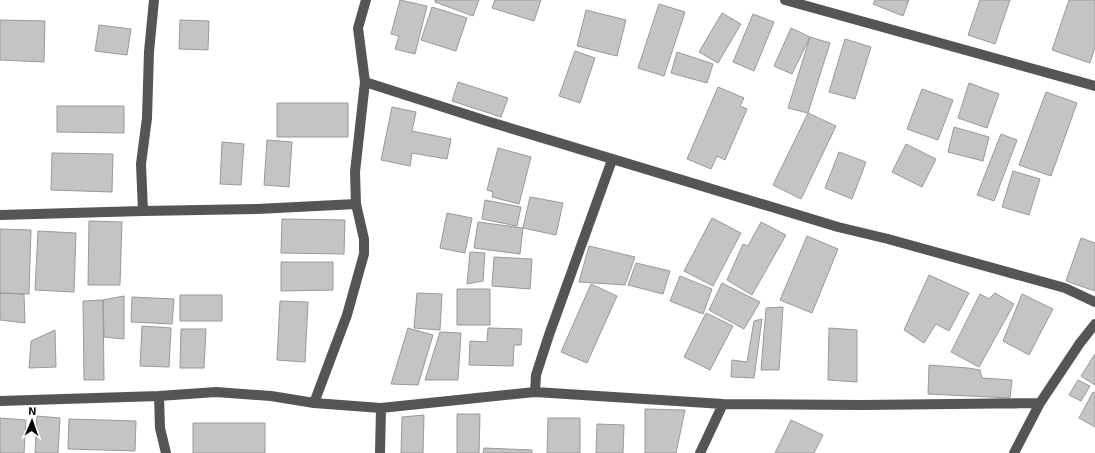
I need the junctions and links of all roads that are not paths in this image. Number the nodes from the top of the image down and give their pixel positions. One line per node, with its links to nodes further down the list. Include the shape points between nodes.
1 (154, 0): 9 (street, via 147,118 141,164)
2 (366, 0): 5 (street, via 358,28)
3 (785, 0): 4 (street)
4 (826, 5): 6 (street)
5 (365, 82): 7 (street); 8 (street, via 355,172)
6 (1095, 86)
7 (612, 160): 11 (street, via 838,227 1065,288); 13 (street, via 549,335 536,375)
8 (356, 204): 9 (street); 16 (street, via 364,239 364,254 347,315)
9 (143, 211): 10 (street)
10 (0, 215)
11 (1095, 302)
12 (1095, 324): 17 (street)
13 (535, 392): 18 (street); 19 (street)
14 (159, 396): 15 (street); 16 (street, via 216,392 271,396); 20 (street, via 160,428)
15 (0, 401)
16 (314, 403): 19 (street)
17 (1040, 403): 18 (street); 23 (street)
18 (723, 404): 22 (street)
19 (381, 408): 21 (street)
20 (166, 453)
21 (380, 453)
22 (700, 453)
23 (1014, 453)

